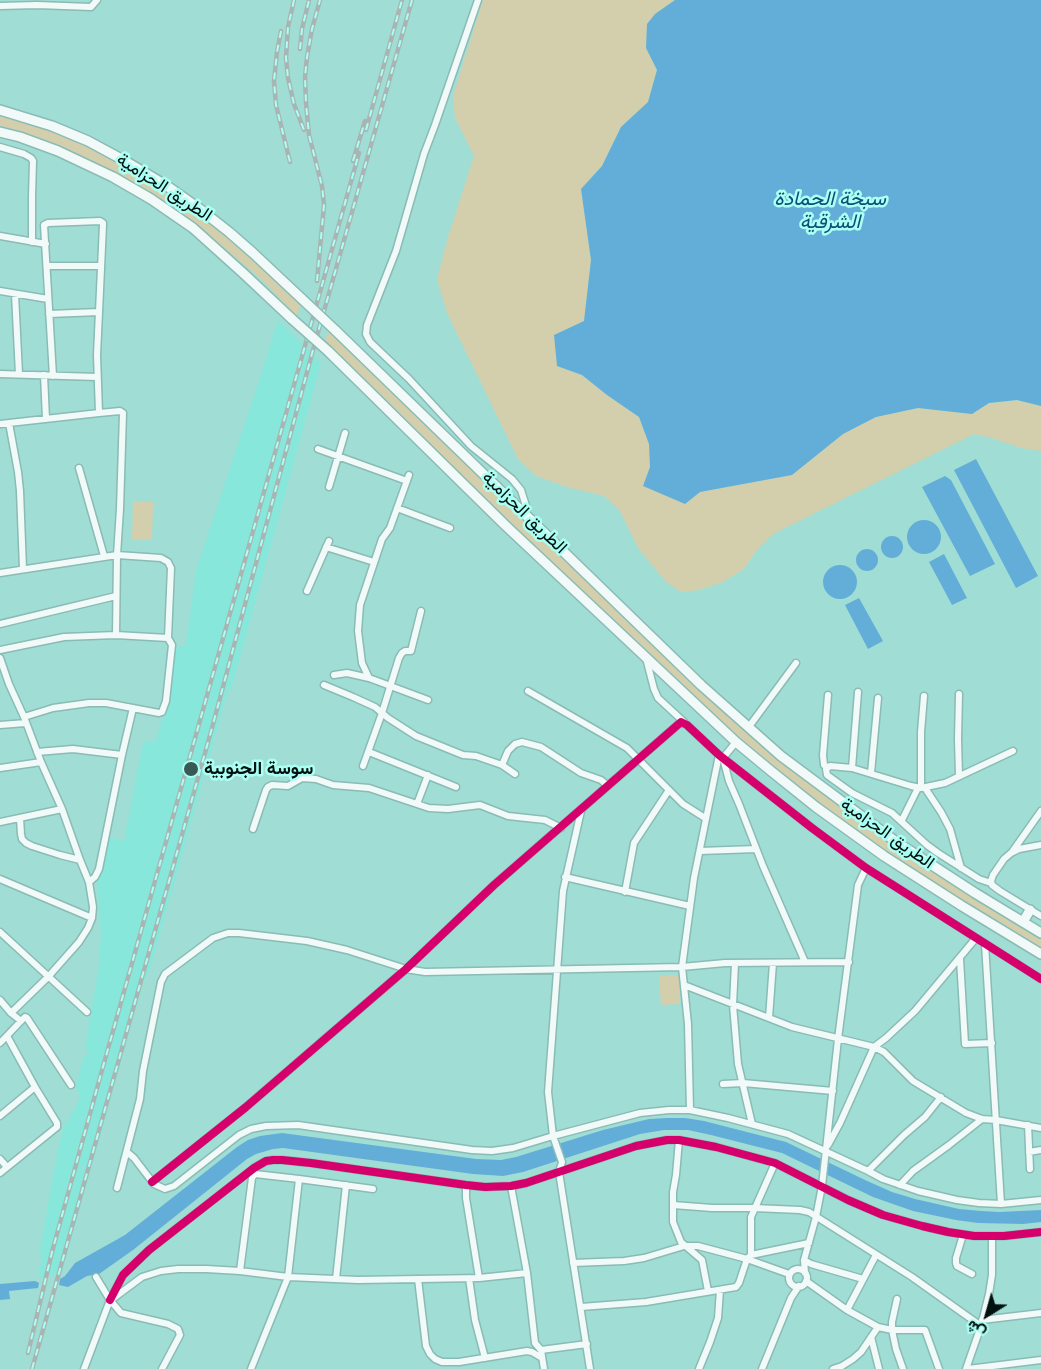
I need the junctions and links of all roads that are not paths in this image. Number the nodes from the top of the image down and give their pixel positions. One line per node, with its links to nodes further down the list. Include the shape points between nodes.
1 (97, 0): 3 (street, via 91,7)
2 (478, 0): 32 (street, via 366,334 471,446 512,479 525,501)
3 (0, 6)
4 (0, 110): 32 (highway, الطريق الحزامية, bridge, via 88,141 201,210 254,253)
5 (0, 132): 46 (highway, الطريق الحزامية, bridge, via 76,159 113,177 194,228 328,351)
6 (0, 147): 8 (street, via 33,161)
7 (0, 236): 8 (street)
8 (32, 242): 9 (street)
9 (46, 244): 10 (street); 11 (street, via 46,224 100,221)
10 (47, 266): 11 (street); 14 (street)
11 (101, 266): 15 (street)
12 (0, 291): 13 (street)
13 (15, 294): 14 (street); 18 (street)
14 (48, 299): 16 (street)
15 (99, 312): 16 (street); 21 (street)
16 (49, 314): 20 (street)
17 (0, 374): 18 (street)
18 (19, 375): 19 (street)
19 (45, 375): 20 (street); 23 (street)
20 (52, 376): 21 (street)
21 (97, 377): 22 (street)
22 (99, 413): 23 (street); 34 (street, via 120,411 124,415)
23 (46, 419): 24 (street)
24 (9, 423): 25 (street); 37 (street, via 20,491)
25 (0, 424)
26 (345, 433): 28 (street)
27 (318, 449): 28 (street)
28 (338, 456): 30 (street); 31 (street, via 408,478)
29 (79, 468): 35 (street)
30 (328, 487)
31 (397, 508): 33 (street); 36 (street)
32 (524, 513): 65 (highway, الطريق الحزامية)
33 (450, 528)
34 (117, 555): 35 (street); 40 (street); 44 (street, via 161,558 170,564)
35 (104, 556): 37 (street)
36 (374, 562): 39 (street, via 327,544); 50 (street, via 360,605 358,631 362,663)
37 (23, 569): 38 (street)
38 (0, 573)
39 (307, 591)
40 (116, 596): 42 (street); 43 (street)
41 (421, 611): 52 (street, via 411,651 405,651 399,658)
42 (0, 624)
43 (116, 635): 44 (street); 45 (street, via 64,637)
44 (168, 638): 60 (street, via 172,645 164,711)
45 (0, 650)
46 (645, 657): 63 (street, via 658,698); 66 (highway, الطريق الحزامية)
47 (0, 658): 62 (street)
48 (796, 663): 65 (street)
49 (334, 675): 50 (street)
50 (369, 678): 52 (street)
51 (324, 685): 61 (street)
52 (391, 685): 59 (street); 61 (street)
53 (528, 691): 72 (street, via 627,748)
54 (858, 692): 78 (street)
55 (959, 694): 82 (street)
56 (828, 695): 76 (street, via 823,755)
57 (924, 696): 85 (street)
58 (878, 698): 79 (street)
59 (428, 700)
60 (133, 708): 62 (street, via 89,703 53,708); 70 (street)
61 (382, 713): 69 (street); 74 (street, via 416,736)
62 (25, 720): 64 (street); 68 (street)
63 (684, 723): 71 (street); 72 (street)
64 (0, 726)
65 (748, 728): 113 (highway, الطريق الحزامية, via 862,817)
66 (736, 742): 71 (street); 118 (highway, الطريق الحزامية, via 884,856)
67 (1013, 751): 82 (street)
68 (37, 752): 70 (street, via 73,749); 73 (street)
69 (369, 752): 75 (street); 81 (street)
70 (122, 755): 106 (street, via 99,869)
71 (721, 757): 92 (street); 98 (street); 102 (street)
72 (639, 759): 83 (street); 86 (street)
73 (41, 762): 77 (street); 88 (street)
74 (502, 765): 80 (street); 83 (street, via 508,751 522,742 541,747)
75 (363, 766)
76 (827, 767): 78 (street); 93 (street, via 827,775 849,791)
77 (0, 768)
78 (852, 768): 79 (street)
79 (871, 773): 85 (street)
80 (515, 774)
81 (428, 776): 84 (street); 87 (street)
82 (959, 776): 85 (street)
83 (608, 786): 89 (street)
84 (456, 787)
85 (921, 788): 93 (street); 103 (street, via 938,806 950,829)
86 (669, 790): 92 (street); 108 (street, via 634,843)
87 (417, 804): 95 (street, via 448,809 480,805 508,816 545,820); 96 (street, via 369,788 302,778 288,786 268,787)
88 (62, 809): 91 (street); 101 (street)
89 (581, 811): 95 (street); 104 (street)
90 (1041, 811): 100 (street)
91 (20, 818): 94 (street); 101 (street, via 22,840 26,843)
92 (705, 818): 99 (street)
93 (902, 820): 103 (street, via 927,845)
94 (0, 822)
95 (561, 828): 125 (street)
96 (253, 829)
97 (1041, 845): 100 (street)
98 (756, 849): 99 (street); 120 (street)
99 (699, 851): 109 (street)
100 (1011, 853): 107 (street)
101 (80, 860): 106 (street)
102 (866, 868): 116 (street); 121 (street, via 858,885)
103 (961, 868): 107 (street)
104 (565, 877): 108 (street); 126 (street)
105 (0, 879): 112 (street)
106 (89, 882): 112 (street)
107 (991, 883): 110 (street)
108 (625, 892): 109 (street)
109 (690, 906): 124 (street)
110 (1030, 910): 111 (street); 113 (highway)
111 (1041, 916)
112 (92, 918): 127 (street, via 79,942)
113 (1023, 922): 115 (highway, الطريق الحزامية)
114 (0, 932): 127 (street)
115 (1041, 933)
116 (976, 938): 117 (street); 119 (street)
117 (985, 944): 128 (street); 139 (street)
118 (1041, 954)
119 (960, 958): 139 (street, via 965,1044); 140 (street, via 915,1011)
120 (805, 962): 121 (street); 123 (street)
121 (849, 962): 137 (street)
122 (735, 963): 123 (street); 124 (street); 131 (street)
123 (773, 963): 134 (street)
124 (682, 967): 126 (street); 129 (street)
125 (406, 969): 126 (street); 157 (street, via 347,950 292,939 239,933 213,938 165,974 161,982); 168 (street)
126 (557, 969): 154 (street, via 548,1092)
127 (48, 977): 132 (street); 133 (street)
128 (1041, 979)
129 (684, 985): 131 (street); 147 (street)
130 (0, 1000): 133 (street)
131 (733, 1005): 134 (street); 141 (street)
132 (87, 1012)
133 (11, 1013): 135 (street)
134 (769, 1018): 137 (street)
135 (21, 1021): 136 (street); 143 (street, via 27,1018)
136 (7, 1036): 138 (street); 144 (street)
137 (838, 1039): 140 (street); 145 (street)
138 (0, 1043)
139 (992, 1043): 150 (street)
140 (874, 1047): 146 (street, via 913,1081); 159 (street)
141 (743, 1083): 142 (street); 145 (street); 151 (street)
142 (723, 1084)
143 (71, 1085)
144 (35, 1087): 148 (street); 162 (street, via 57,1127)
145 (833, 1091): 159 (street)
146 (941, 1097): 149 (street); 164 (street)
147 (690, 1110): 151 (street); 154 (street, via 640,1113)
148 (0, 1116)
149 (982, 1119): 150 (street); 171 (street)
150 (996, 1120): 152 (street); 177 (street)
151 (752, 1124): 159 (street, via 788,1134)
152 (1028, 1125): 153 (street); 158 (street)
153 (1041, 1128)
154 (553, 1136): 165 (street, via 562,1162); 168 (street, via 492,1151 298,1125 266,1126 239,1135 170,1189)
155 (678, 1140): 161 (street); 165 (street, via 636,1146); 178 (street)
156 (1041, 1150): 158 (street)
157 (127, 1152): 168 (street); 174 (street)
158 (1029, 1152): 163 (street)
159 (826, 1153): 164 (street); 173 (street)
160 (0, 1160): 162 (street)
161 (775, 1163): 173 (street); 179 (street)
162 (7, 1167): 166 (street)
163 (1030, 1168)
164 (868, 1171): 171 (street)
165 (560, 1172): 172 (street); 189 (street)
166 (0, 1173)
167 (299, 1179): 169 (street); 191 (street, via 253,1176); 197 (street)
168 (152, 1182)
169 (346, 1185): 175 (street); 201 (street)
170 (466, 1185): 172 (street); 190 (street, via 266,1161); 200 (street)
171 (900, 1185): 177 (street, via 957,1200)
172 (511, 1186): 193 (street)
173 (822, 1186): 180 (street); 182 (street, via 883,1215)
174 (117, 1188)
175 (374, 1190)
176 (1041, 1200): 177 (street)
177 (1001, 1204)
178 (673, 1205): 179 (street); 185 (street, via 674,1225)
179 (754, 1208): 180 (street, via 800,1210); 187 (street)
180 (816, 1217): 184 (street); 186 (street)
181 (1041, 1232): 183 (street)
182 (963, 1234): 183 (street); 194 (street, via 956,1263)
183 (992, 1236): 214 (street, via 990,1285)
184 (809, 1243): 187 (street); 188 (street)
185 (684, 1246): 187 (street); 189 (street, via 634,1260); 207 (street, via 702,1260)
186 (876, 1255): 203 (street); 214 (street)
187 (749, 1257): 192 (street); 206 (street, via 736,1287)
188 (804, 1260): 192 (street); 198 (street); 203 (street)
189 (573, 1263): 211 (street)
190 (131, 1268): 196 (street); 210 (street)
191 (240, 1271): 196 (street, via 178,1269); 197 (street)
192 (792, 1272): 198 (street, via 799,1269); 204 (street)
193 (527, 1273): 200 (street); 219 (street, via 535,1343)
194 (972, 1274)
195 (96, 1277): 210 (street)
196 (142, 1277): 210 (street)
197 (288, 1277): 201 (street); 226 (street)
198 (806, 1277): 205 (street); 212 (street)
199 (469, 1278): 200 (street); 202 (street); 220 (street)
200 (479, 1278)
201 (336, 1279): 202 (street)
202 (418, 1279): 220 (street, via 430,1354 451,1363)
203 (863, 1279): 212 (street)
204 (791, 1284): 205 (street); 208 (street)
205 (799, 1287): 208 (street)
206 (720, 1290): 207 (street); 229 (street, via 718,1318)
207 (708, 1292): 211 (street)
208 (791, 1298): 230 (street)
209 (897, 1299): 216 (street)
210 (110, 1300): 224 (street); 225 (street, via 121,1313 178,1329 180,1335)
211 (580, 1307): 218 (street)
212 (847, 1310): 215 (street)
213 (1041, 1313): 214 (street)
214 (981, 1323): 236 (street)
215 (878, 1327): 216 (street); 217 (street)
216 (892, 1330): 234 (street); 235 (street, via 925,1330)
217 (872, 1337): 222 (street); 233 (street)
218 (587, 1344): 219 (street); 228 (street)
219 (541, 1350): 221 (street)
220 (485, 1358): 221 (street, via 527,1351)
221 (542, 1358): 227 (street)
222 (853, 1359): 231 (street); 232 (street)
223 (1041, 1360): 236 (street)
224 (84, 1369)
225 (162, 1369)
226 (251, 1369)
227 (544, 1369)
228 (590, 1369)
229 (699, 1369)
230 (762, 1369)
231 (833, 1369)
232 (855, 1369)
233 (879, 1369)
234 (903, 1369)
235 (939, 1369)
236 (967, 1369)

